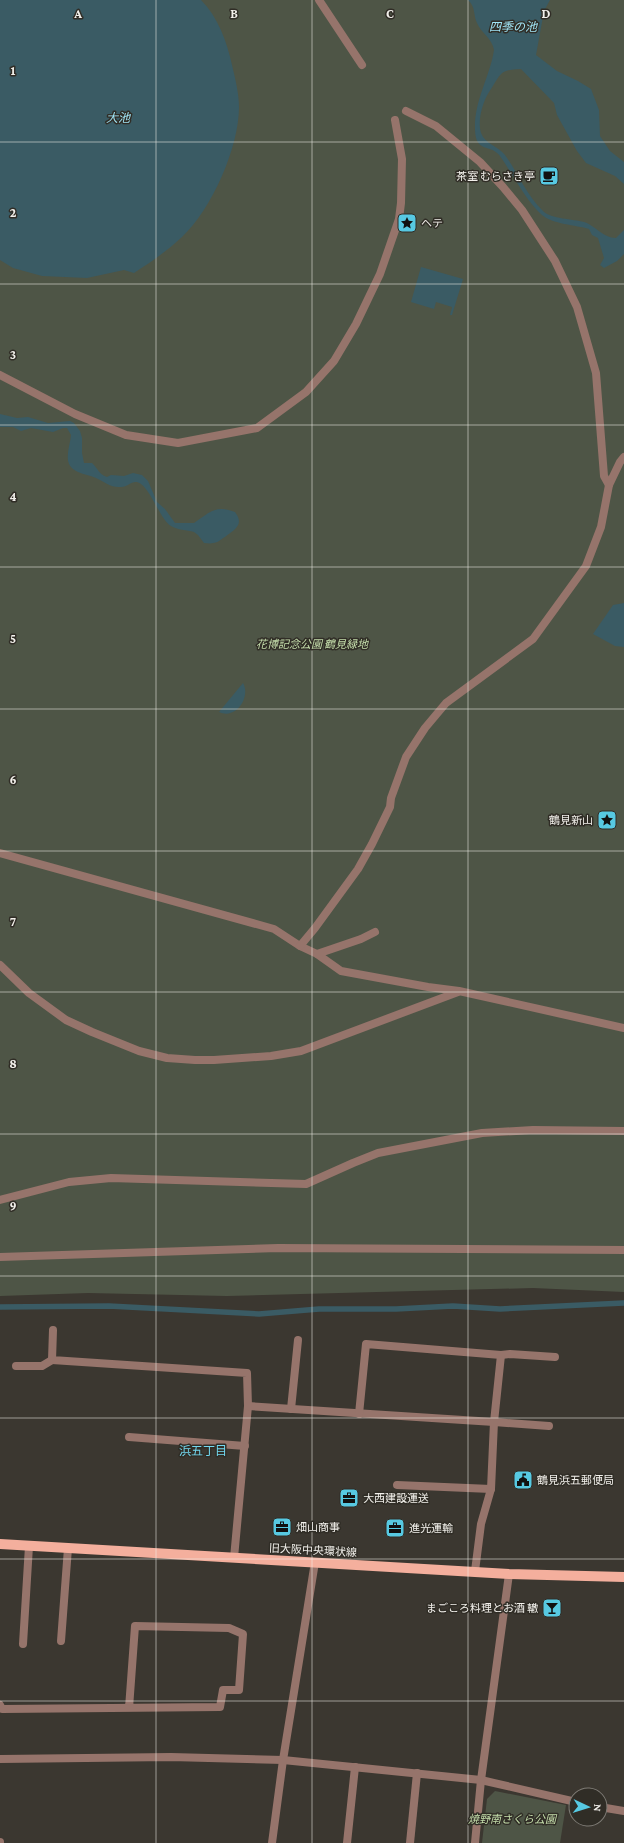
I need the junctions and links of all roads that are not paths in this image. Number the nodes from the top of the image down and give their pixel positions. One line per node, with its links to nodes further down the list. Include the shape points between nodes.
1 (319, 0): 2 (street)
2 (362, 65)
3 (406, 111): 7 (street, via 436,126 480,162 522,210 555,261 577,307 596,373 604,476)
4 (395, 120): 5 (street, via 402,159 401,203 399,219 380,274 356,324 334,360 306,392 257,428 178,443 126,435 75,414)
5 (0, 375)
6 (624, 457): 7 (street)
7 (609, 485): 10 (street, via 601,527 586,566 534,639 446,703 425,728 406,757 390,807 372,844 353,875)
8 (0, 853): 10 (street, via 274,929)
9 (375, 932): 11 (street)
10 (300, 946): 11 (street)
11 (317, 954): 13 (street, via 341,971)
12 (0, 964): 13 (street, via 29,994 66,1020 139,1051 167,1058 195,1060 271,1056 301,1050)
13 (459, 991): 14 (street)
14 (624, 1028)
15 (624, 1131): 16 (street, via 533,1130 482,1134 378,1153 306,1184 111,1178 68,1182)
16 (0, 1200)
17 (624, 1250): 18 (street, via 278,1248)
18 (0, 1257)
19 (53, 1330): 23 (street)
20 (298, 1340): 26 (street)
21 (501, 1355): 22 (street); 27 (street, via 366,1344); 28 (street)
22 (555, 1357)
23 (52, 1360): 24 (street, via 42,1366); 25 (street, via 247,1373)
24 (16, 1366)
25 (248, 1406): 26 (street); 31 (street)
26 (291, 1409): 27 (street)
27 (359, 1414): 28 (street)
28 (494, 1422): 29 (street); 33 (street)
29 (549, 1426)
30 (129, 1437): 31 (street)
31 (245, 1446): 37 (street)
32 (397, 1485): 33 (street)
33 (491, 1489): 39 (street, via 481,1524)
34 (0, 1544): 35 (main road, 旧大阪中央環状線)
35 (29, 1546): 36 (main road, 旧大阪中央環状線); 43 (street)
36 (68, 1548): 37 (main road, 旧大阪中央環状線); 42 (street)
37 (234, 1558): 38 (main road, 旧大阪中央環状線)
38 (315, 1562): 39 (main road, 旧大阪中央環状線); 47 (street)
39 (475, 1571): 40 (main road, 旧大阪中央環状線)
40 (510, 1574): 41 (main road, 旧大阪中央環状線); 50 (street)
41 (624, 1577)
42 (61, 1641)
43 (22, 1644)
44 (0, 1705): 45 (street, via 2,1709)
45 (129, 1708): 45 (street, via 220,1706 223,1690 239,1690 243,1634 229,1628 134,1626)
46 (0, 1759): 47 (street, via 171,1757)
47 (283, 1760): 48 (street); 54 (street)
48 (355, 1767): 49 (street); 55 (street)
49 (417, 1773): 50 (street); 56 (street)
50 (481, 1780): 51 (street); 57 (street)
51 (568, 1800)
52 (608, 1808): 53 (street)
53 (624, 1811)
54 (272, 1843)
55 (347, 1843)
56 (410, 1843)
57 (475, 1843)

